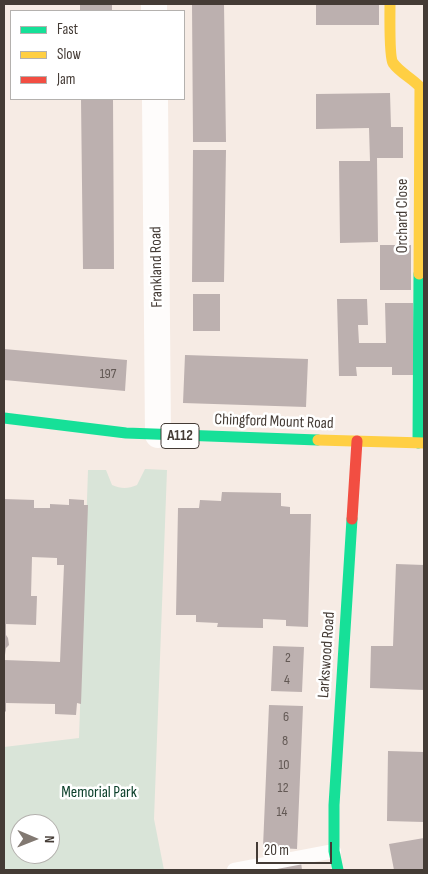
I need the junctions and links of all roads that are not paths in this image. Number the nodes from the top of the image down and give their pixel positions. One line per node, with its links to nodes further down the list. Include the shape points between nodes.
1 (390, 4): 6 (street, Orchard Close, via 390,60 420,86)
2 (155, 100): 4 (street, Frankland Road)
3 (4, 418): 4 (street, Chingford Mount Road / A112)
4 (158, 435): 5 (street, Chingford Mount Road / A112)
5 (357, 441): 6 (street, Chingford Mount Road / A112); 7 (street, Larkswood Road, via 334,805)
6 (421, 443)
7 (334, 851): 8 (lane); 9 (street, Larkswood Road)
8 (234, 870)
9 (338, 870)

